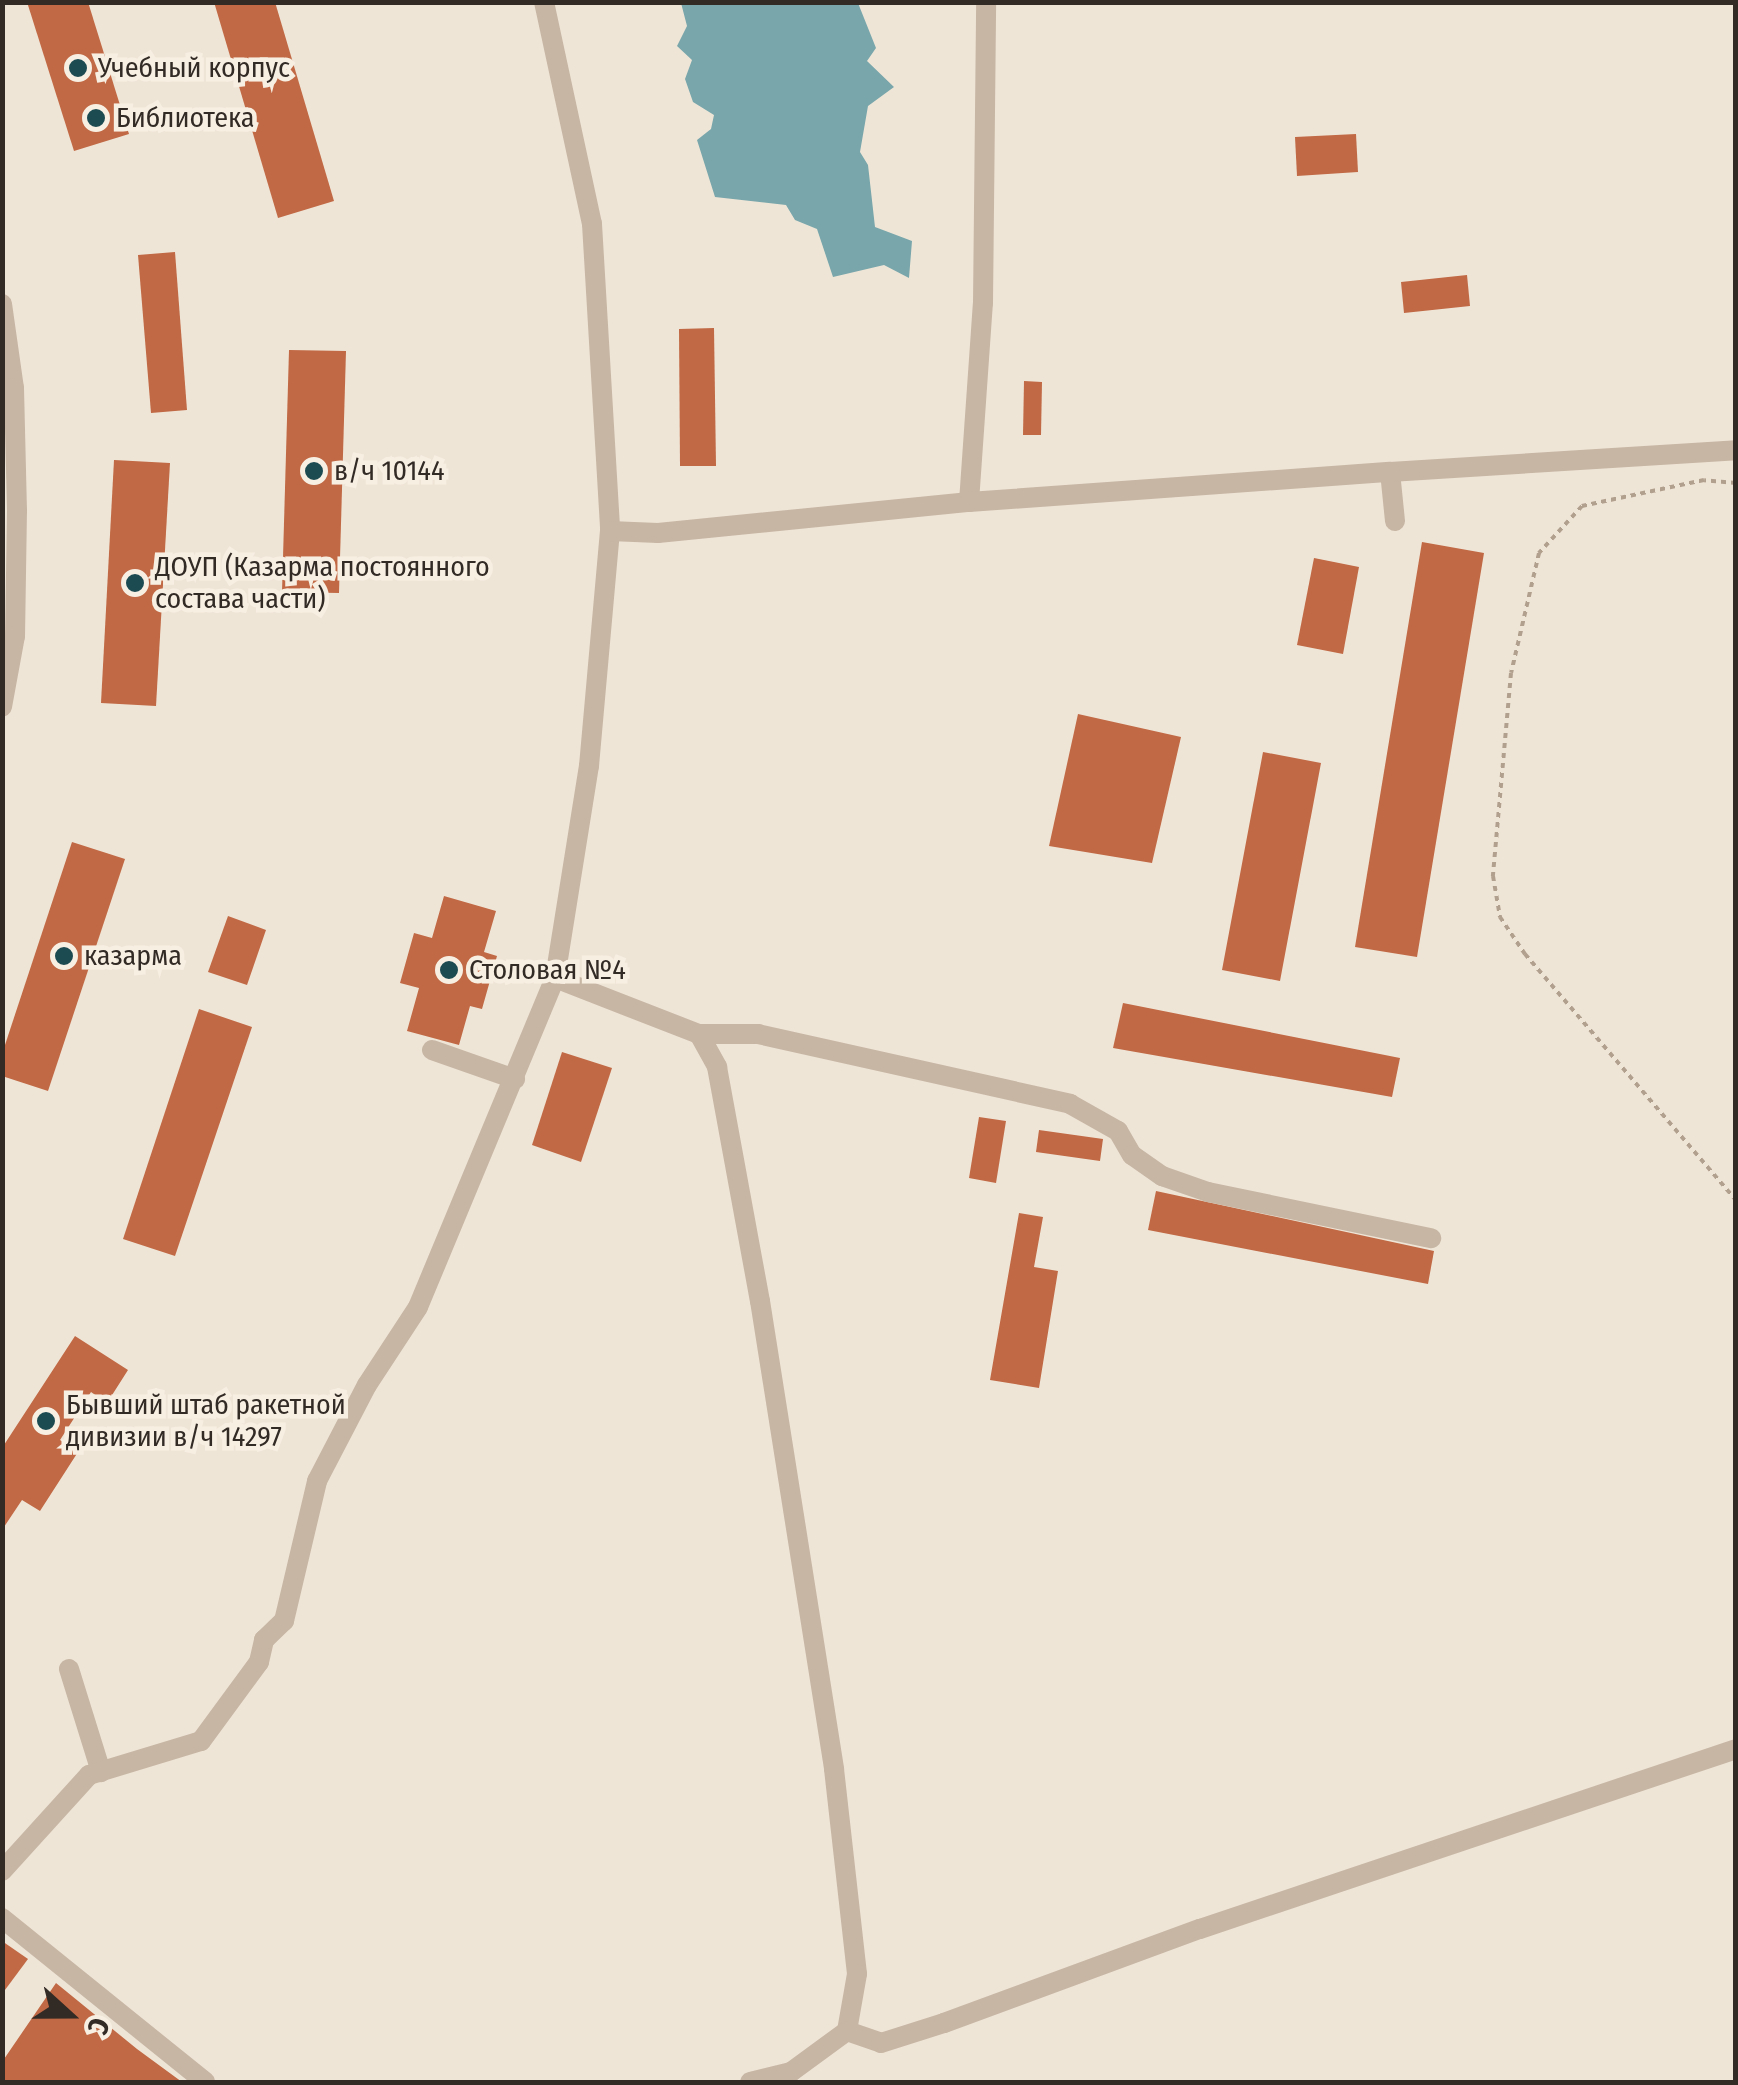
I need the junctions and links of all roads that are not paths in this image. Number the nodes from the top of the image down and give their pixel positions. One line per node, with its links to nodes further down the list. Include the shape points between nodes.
1 (544, 2): 8 (street, via 592,224)
2 (986, 2): 6 (street, via 983,303)
3 (2, 304): 9 (street, via 14,388 17,510 14,636)
4 (1736, 450): 5 (street)
5 (1390, 472): 6 (street); 7 (street)
6 (970, 502): 8 (street, via 658,533)
7 (1394, 521)
8 (610, 531): 10 (street, via 587,777)
9 (2, 707)
10 (555, 978): 11 (street); 13 (street)
11 (698, 1034): 14 (street, via 758,1034 992,1082 1070,1104 1102,1122 1162,1176 1208,1192); 20 (street, via 717,1066 834,1770 857,1974)
12 (432, 1050): 13 (street)
13 (515, 1078): 17 (street, via 418,1307 317,1482 284,1622 264,1640 259,1662 201,1742)
14 (1431, 1238)
15 (69, 1669): 17 (street)
16 (1736, 1749): 20 (street, via 928,2028 882,2042)
17 (101, 1772): 18 (street, via 89,1776)
18 (2, 1870)
19 (2, 1918): 21 (street)
20 (847, 2031): 22 (street, via 791,2072)
21 (205, 2082)
22 (750, 2082)

